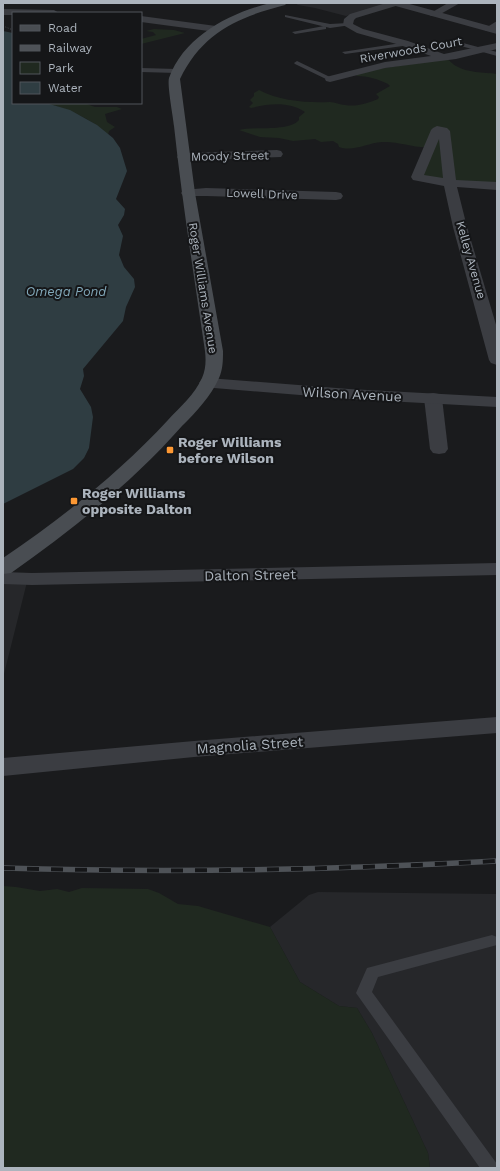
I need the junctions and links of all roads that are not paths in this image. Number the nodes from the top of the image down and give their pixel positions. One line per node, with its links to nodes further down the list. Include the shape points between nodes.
1 (282, 3): 10 (main road, via 246,13)
2 (395, 3): 4 (street); 7 (street, via 353,16 349,19)
3 (455, 3): 4 (street)
4 (434, 14): 9 (street)
5 (287, 16): 8 (lane)
6 (142, 19): 10 (street)
7 (348, 25): 8 (lane); 12 (street, via 360,31)
8 (330, 26): 11 (lane)
9 (494, 28)
10 (216, 29): 21 (main road, via 193,49)
11 (295, 32)
12 (408, 44): 16 (lane); 18 (street)
13 (463, 45): 15 (lane)
14 (497, 46): 15 (street, Riverwoods Court)
15 (481, 50): 17 (lane); 18 (street, Riverwoods Court)
16 (345, 52)
17 (497, 54)
18 (444, 57): 22 (street, Riverwoods Court, via 385,65)
19 (297, 63): 22 (lane)
20 (142, 70): 21 (lane)
21 (177, 71): 24 (main road, Roger Williams Avenue, via 174,79)
22 (330, 79)
23 (277, 154): 24 (street, Moody Street)
24 (183, 157): 26 (main road, Roger Williams Avenue)
25 (497, 186): 28 (street, Kelley Avenue, via 450,184)
26 (188, 194): 27 (street, Lowell Drive, via 206,192); 29 (main road, Roger Williams Avenue, via 214,351 215,365)
27 (336, 196)
28 (497, 360)
29 (208, 383): 30 (street, Wilson Avenue); 33 (main road, Roger Williams Avenue, via 171,428 114,483)
30 (433, 398): 31 (street, Wilson Avenue); 32 (street)
31 (497, 402)
32 (439, 449)
33 (3, 568)
34 (497, 569): 35 (street, Dalton Street)
35 (3, 578)
36 (497, 725): 37 (street, Magnolia Street)
37 (3, 767)
38 (492, 941): 39 (lane, via 372,972 364,993)
39 (490, 1168)

